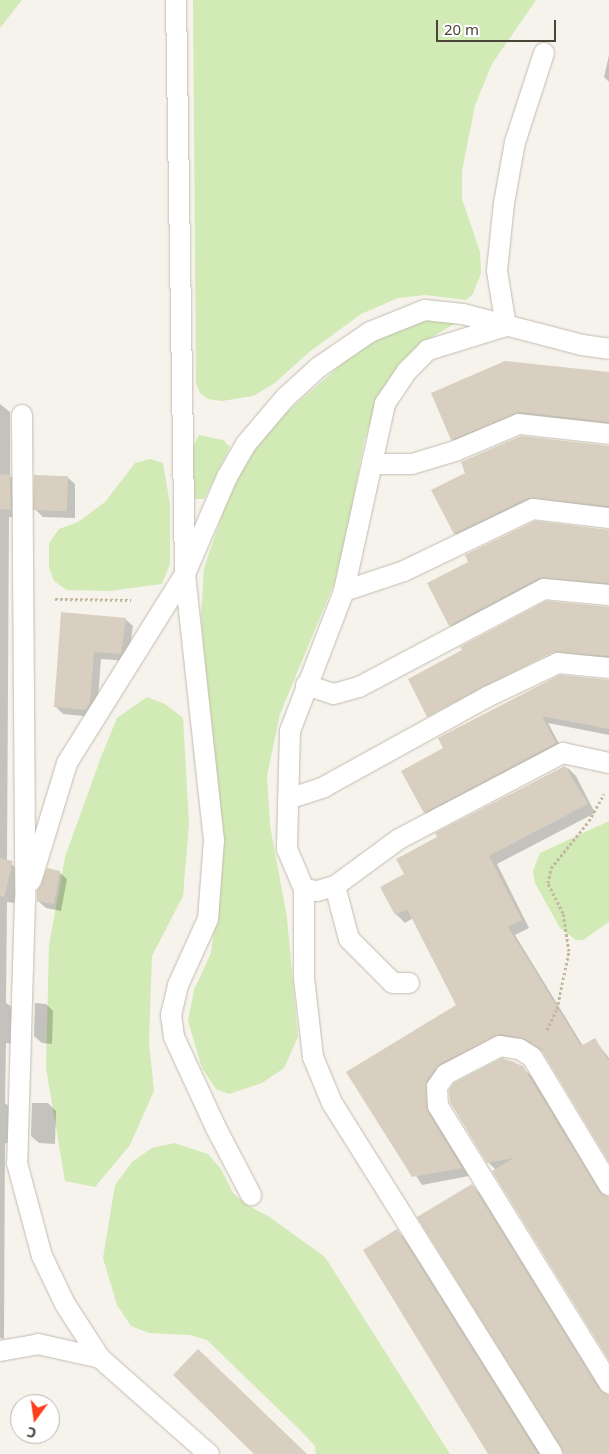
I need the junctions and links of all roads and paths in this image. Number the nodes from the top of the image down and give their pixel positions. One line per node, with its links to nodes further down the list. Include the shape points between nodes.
1 (176, 0): 9 (lane)
2 (544, 53): 3 (lane, via 515,142 504,203 497,271)
3 (506, 326): 4 (lane); 7 (lane, via 428,350 407,370 385,404); 9 (lane, via 463,314 425,310 370,332 319,367 285,398 246,444 227,477)
4 (609, 349)
5 (22, 415): 12 (lane)
6 (609, 434): 7 (lane, via 519,424 455,451 412,464)
7 (373, 464): 10 (lane)
8 (609, 518): 10 (lane, via 532,509 404,571)
9 (185, 574): 13 (lane); 25 (lane, via 214,840 208,919 178,985 172,1015 174,1037)
10 (344, 591): 15 (lane)
11 (609, 595): 15 (lane, via 544,589 359,688 334,694)
12 (22, 599): 13 (path); 21 (lane)
13 (169, 600): 21 (lane, via 67,763)
14 (609, 668): 18 (lane, via 558,663 487,697 324,788)
15 (306, 684): 18 (lane, via 290,732)
16 (609, 763): 19 (lane, via 563,753 399,839)
17 (606, 789): 23 (path, via 589,821 551,868 548,883 563,913 569,951 557,1009)
18 (288, 799): 20 (lane, via 287,849)
19 (335, 886): 20 (lane, via 317,891); 22 (lane, via 349,939 393,983)
20 (304, 889): 30 (lane, via 304,978 313,1057 332,1103)
21 (25, 900): 27 (lane, via 17,1163 42,1256 66,1304)
22 (409, 983)
23 (532, 1057): 24 (lane); 28 (lane, via 519,1048 500,1046 446,1074 437,1087 438,1106)
24 (609, 1184)
25 (251, 1195)
26 (0, 1351): 27 (lane, via 38,1344)
27 (100, 1358): 29 (lane)
28 (609, 1383)
29 (209, 1454)
30 (552, 1454)

